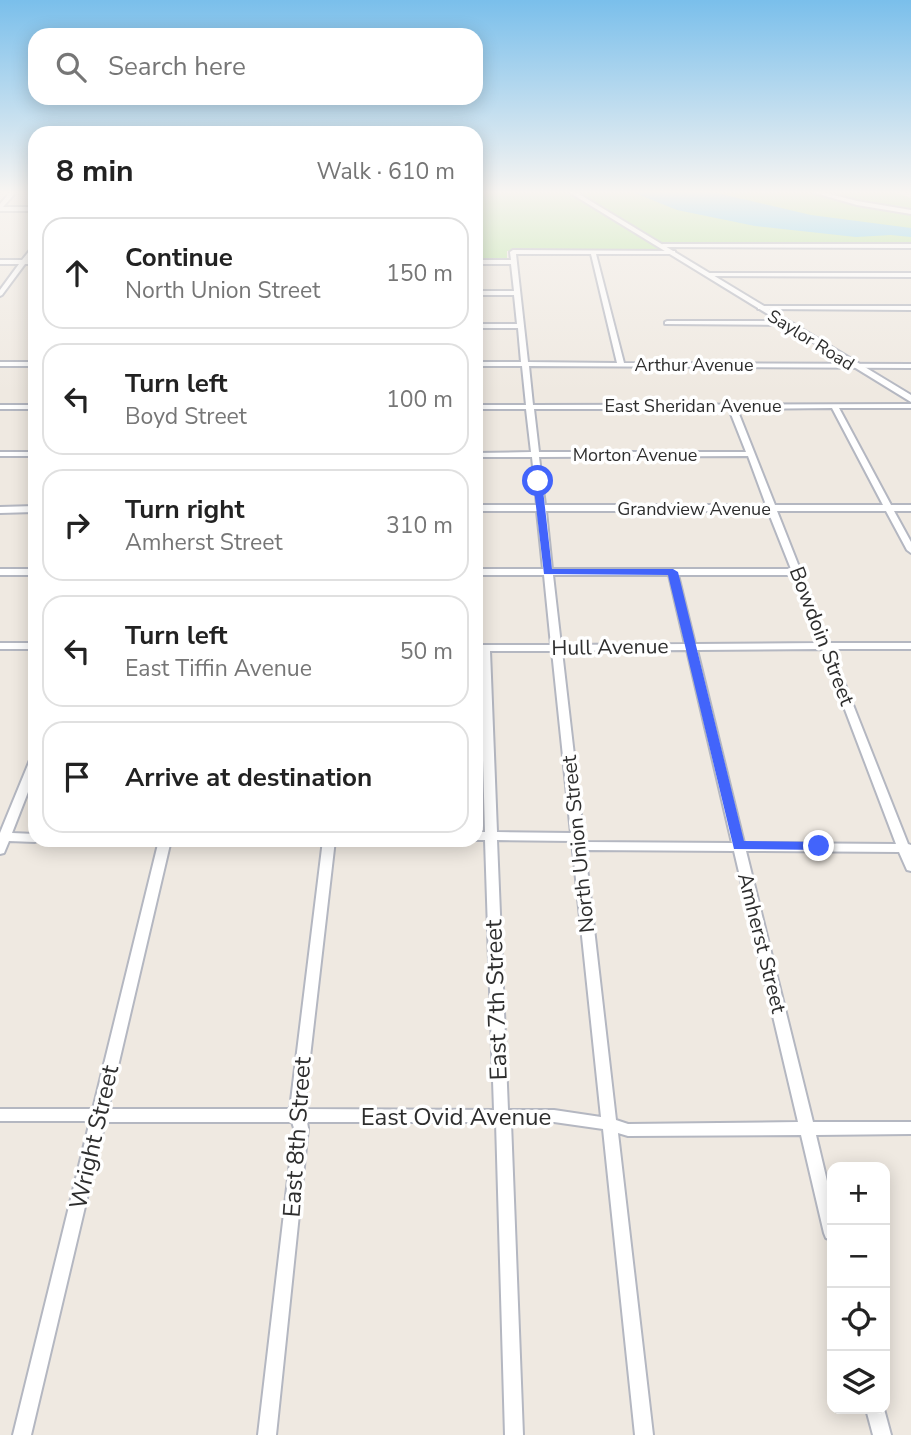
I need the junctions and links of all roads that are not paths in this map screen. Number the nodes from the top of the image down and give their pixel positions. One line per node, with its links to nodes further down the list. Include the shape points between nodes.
1 (513, 257): 13 (street, North Union Street)
2 (27, 258): 8 (street)
3 (506, 258): 6 (street)
4 (594, 258): 25 (street)
5 (682, 258): 10 (street, Saylor Road)
6 (483, 261)
7 (0, 262): 8 (street)
8 (24, 262): 9 (street); 14 (street)
9 (28, 262)
10 (709, 275): 11 (street); 15 (street, Saylor Road)
11 (911, 275)
12 (483, 293): 13 (street)
13 (517, 293): 20 (street, North Union Street)
14 (0, 294)
15 (760, 308): 16 (street); 18 (street, Saylor Road)
16 (911, 308)
17 (667, 323): 18 (street)
18 (785, 323): 26 (street, Saylor Road)
19 (483, 326): 20 (street)
20 (521, 326): 24 (street, North Union Street)
21 (0, 364): 22 (street)
22 (28, 364)
23 (483, 365): 24 (street, Arthur Avenue)
24 (525, 365): 25 (street, Arthur Avenue); 35 (street, North Union Street)
25 (621, 365): 26 (street, Arthur Avenue)
26 (854, 366): 27 (street, Arthur Avenue); 28 (street, Saylor Road)
27 (911, 366)
28 (911, 399)
29 (911, 405): 31 (street, East Sheridan Avenue)
30 (732, 406): 31 (street, East Sheridan Avenue); 35 (street, East Sheridan Avenue); 38 (street, Bowdoin Street)
31 (834, 406): 43 (street)
32 (0, 407): 33 (street)
33 (28, 407)
34 (483, 407): 35 (street, East Sheridan Avenue)
35 (529, 407): 40 (street, North Union Street)
36 (0, 454): 37 (street)
37 (28, 454)
38 (752, 454): 40 (street, Morton Avenue); 47 (street, Bowdoin Street)
39 (483, 455): 40 (street, Morton Avenue)
40 (534, 455): 42 (street, North Union Street)
41 (483, 508): 42 (street, Grandview Avenue)
42 (541, 508): 47 (street, Grandview Avenue); 52 (street, North Union Street)
43 (889, 508): 44 (street, Grandview Avenue); 47 (street, Grandview Avenue); 48 (street)
44 (911, 508)
45 (0, 509): 46 (street)
46 (28, 509)
47 (773, 509): 54 (street, Bowdoin Street)
48 (911, 550)
49 (0, 572): 50 (street)
50 (28, 572)
51 (483, 572): 52 (street)
52 (548, 572): 53 (street); 60 (street, North Union Street)
53 (673, 572): 54 (street); 57 (street, Amherst Street)
54 (797, 572): 58 (street, Bowdoin Street)
55 (0, 646): 56 (street)
56 (28, 646)
57 (690, 646): 58 (street, Hull Avenue); 60 (street, Hull Avenue); 67 (street, Amherst Street)
58 (827, 646): 59 (street, Hull Avenue); 70 (street, Bowdoin Street)
59 (911, 646)
60 (556, 647): 61 (street, Hull Avenue); 66 (street, North Union Street)
61 (483, 648)
62 (28, 777): 64 (street)
63 (483, 836): 66 (street); 76 (street, East 7th Street)
64 (3, 837): 65 (street); 71 (street)
65 (28, 838)
66 (578, 841): 67 (street); 77 (street, North Union Street)
67 (738, 845): 70 (street); 78 (street, Amherst Street)
68 (163, 847): 74 (street, Wright Street)
69 (327, 847): 75 (street, East 8th Street)
70 (907, 848): 72 (street, Bowdoin Street)
71 (0, 850)
72 (911, 867)
73 (0, 1115): 74 (street, East Ovid Avenue)
74 (99, 1116): 75 (street, East Ovid Avenue); 82 (street, Wright Street)
75 (298, 1116): 76 (street, East Ovid Avenue); 83 (street, East 8th Street, via 301,1128)
76 (502, 1116): 77 (street, East Ovid Avenue, via 554,1116); 84 (street, East 7th Street)
77 (609, 1124): 78 (street, East Ovid Avenue, via 628,1130); 85 (street, North Union Street)
78 (807, 1128): 79 (street, East Ovid Avenue); 80 (street, Amherst Street)
79 (911, 1128)
80 (830, 1225)
81 (876, 1414): 86 (street)
82 (22, 1435)
83 (267, 1435)
84 (514, 1435)
85 (644, 1435)
86 (882, 1435)

